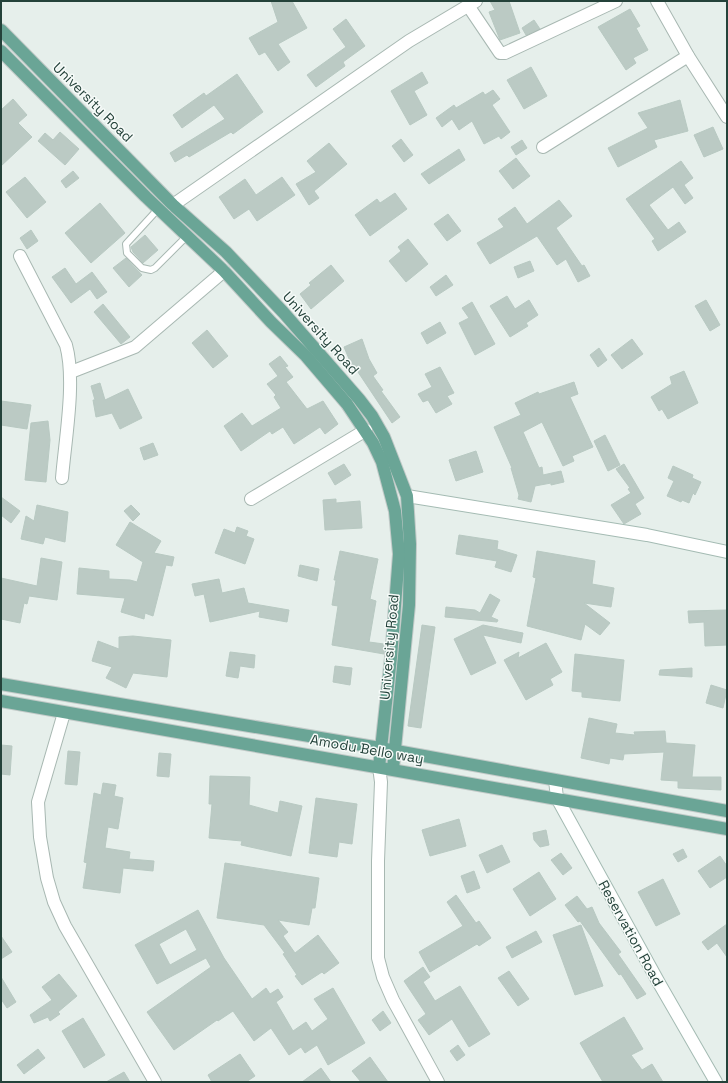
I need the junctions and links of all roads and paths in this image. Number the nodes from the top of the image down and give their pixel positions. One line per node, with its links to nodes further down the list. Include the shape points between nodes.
1 (616, 1): 3 (street, via 505,53 500,53)
2 (657, 1): 6 (street)
3 (473, 4): 9 (street, via 409,41)
4 (1, 30): 9 (main road, University Road)
5 (1, 51): 10 (main road, University Road)
6 (688, 56): 7 (street); 8 (street)
7 (727, 117)
8 (543, 147)
9 (171, 202): 10 (main road); 17 (main road, University Road, via 226,252 359,399 384,437)
10 (159, 208): 11 (main road, University Road); 11 (lane, via 126,244 127,253 142,268 156,268)
11 (187, 236): 13 (main road, University Road)
12 (20, 256): 14 (street, via 66,345)
13 (224, 271): 14 (street, via 144,342); 15 (main road, University Road, via 306,356)
14 (71, 372): 16 (street)
15 (366, 430): 18 (street); 23 (main road, University Road, via 382,462 388,483 395,511 399,554 391,658)
16 (62, 478)
17 (407, 496): 19 (street); 24 (main road, University Road, via 410,544 409,605)
18 (251, 499)
19 (727, 552)
20 (1, 684): 23 (main road, Amodu Bello way)
21 (1, 701): 22 (main road, Amodu Bello way)
22 (64, 713): 25 (main road, Amodu Bello way); 32 (street, via 38,802 40,837 47,878 65,926)
23 (380, 748): 24 (main road, Amodu Bello way); 25 (main road, University Road)
24 (394, 751): 26 (main road, University Road); 27 (main road, Amodu Bello way)
25 (379, 767): 26 (main road, Amodu Bello way); 28 (street)
26 (393, 769): 28 (street); 29 (main road, Amodu Bello way)
27 (555, 780): 29 (street, Reservation Road); 30 (main road, Amodu Bello way)
28 (381, 782): 33 (street, via 378,958 393,1000)
29 (557, 798): 31 (main road, Amodu Bello way); 34 (street, Reservation Road)
30 (727, 811)
31 (727, 829)
32 (155, 1082)
33 (438, 1082)
34 (716, 1082)

